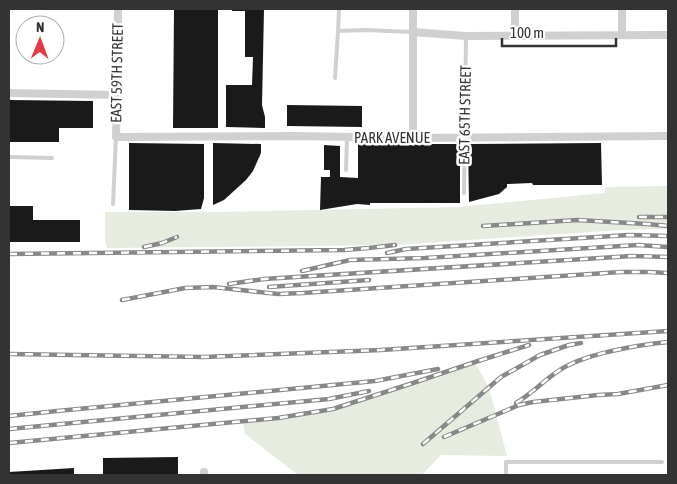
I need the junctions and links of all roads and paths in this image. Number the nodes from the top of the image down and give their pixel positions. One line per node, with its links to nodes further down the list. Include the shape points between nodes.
1 (118, 9): 14 (street, EAST 59TH STREET)
2 (338, 9): 6 (lane)
3 (413, 9): 7 (street)
4 (515, 9): 8 (street)
5 (622, 9): 9 (street)
6 (338, 31): 7 (lane); 12 (lane)
7 (413, 32): 11 (street); 19 (street)
8 (515, 35): 9 (street); 11 (street)
9 (622, 35): 10 (street)
10 (668, 35)
11 (466, 36): 18 (lane, EAST 65TH STREET)
12 (336, 78)
13 (9, 93): 14 (street)
14 (117, 95): 16 (street, EAST 59TH STREET)
15 (668, 136): 18 (street, PARK AVENUE)
16 (116, 137): 17 (street, PARK AVENUE); 24 (lane)
17 (346, 137): 19 (street, PARK AVENUE); 22 (lane)
18 (465, 137): 19 (street, PARK AVENUE); 23 (lane, EAST 65TH STREET)
19 (413, 138)
20 (9, 157): 21 (lane)
21 (52, 158)
22 (346, 170)
23 (464, 193)
24 (113, 204)
25 (662, 462): 26 (lane, via 506,462)
26 (506, 475)

